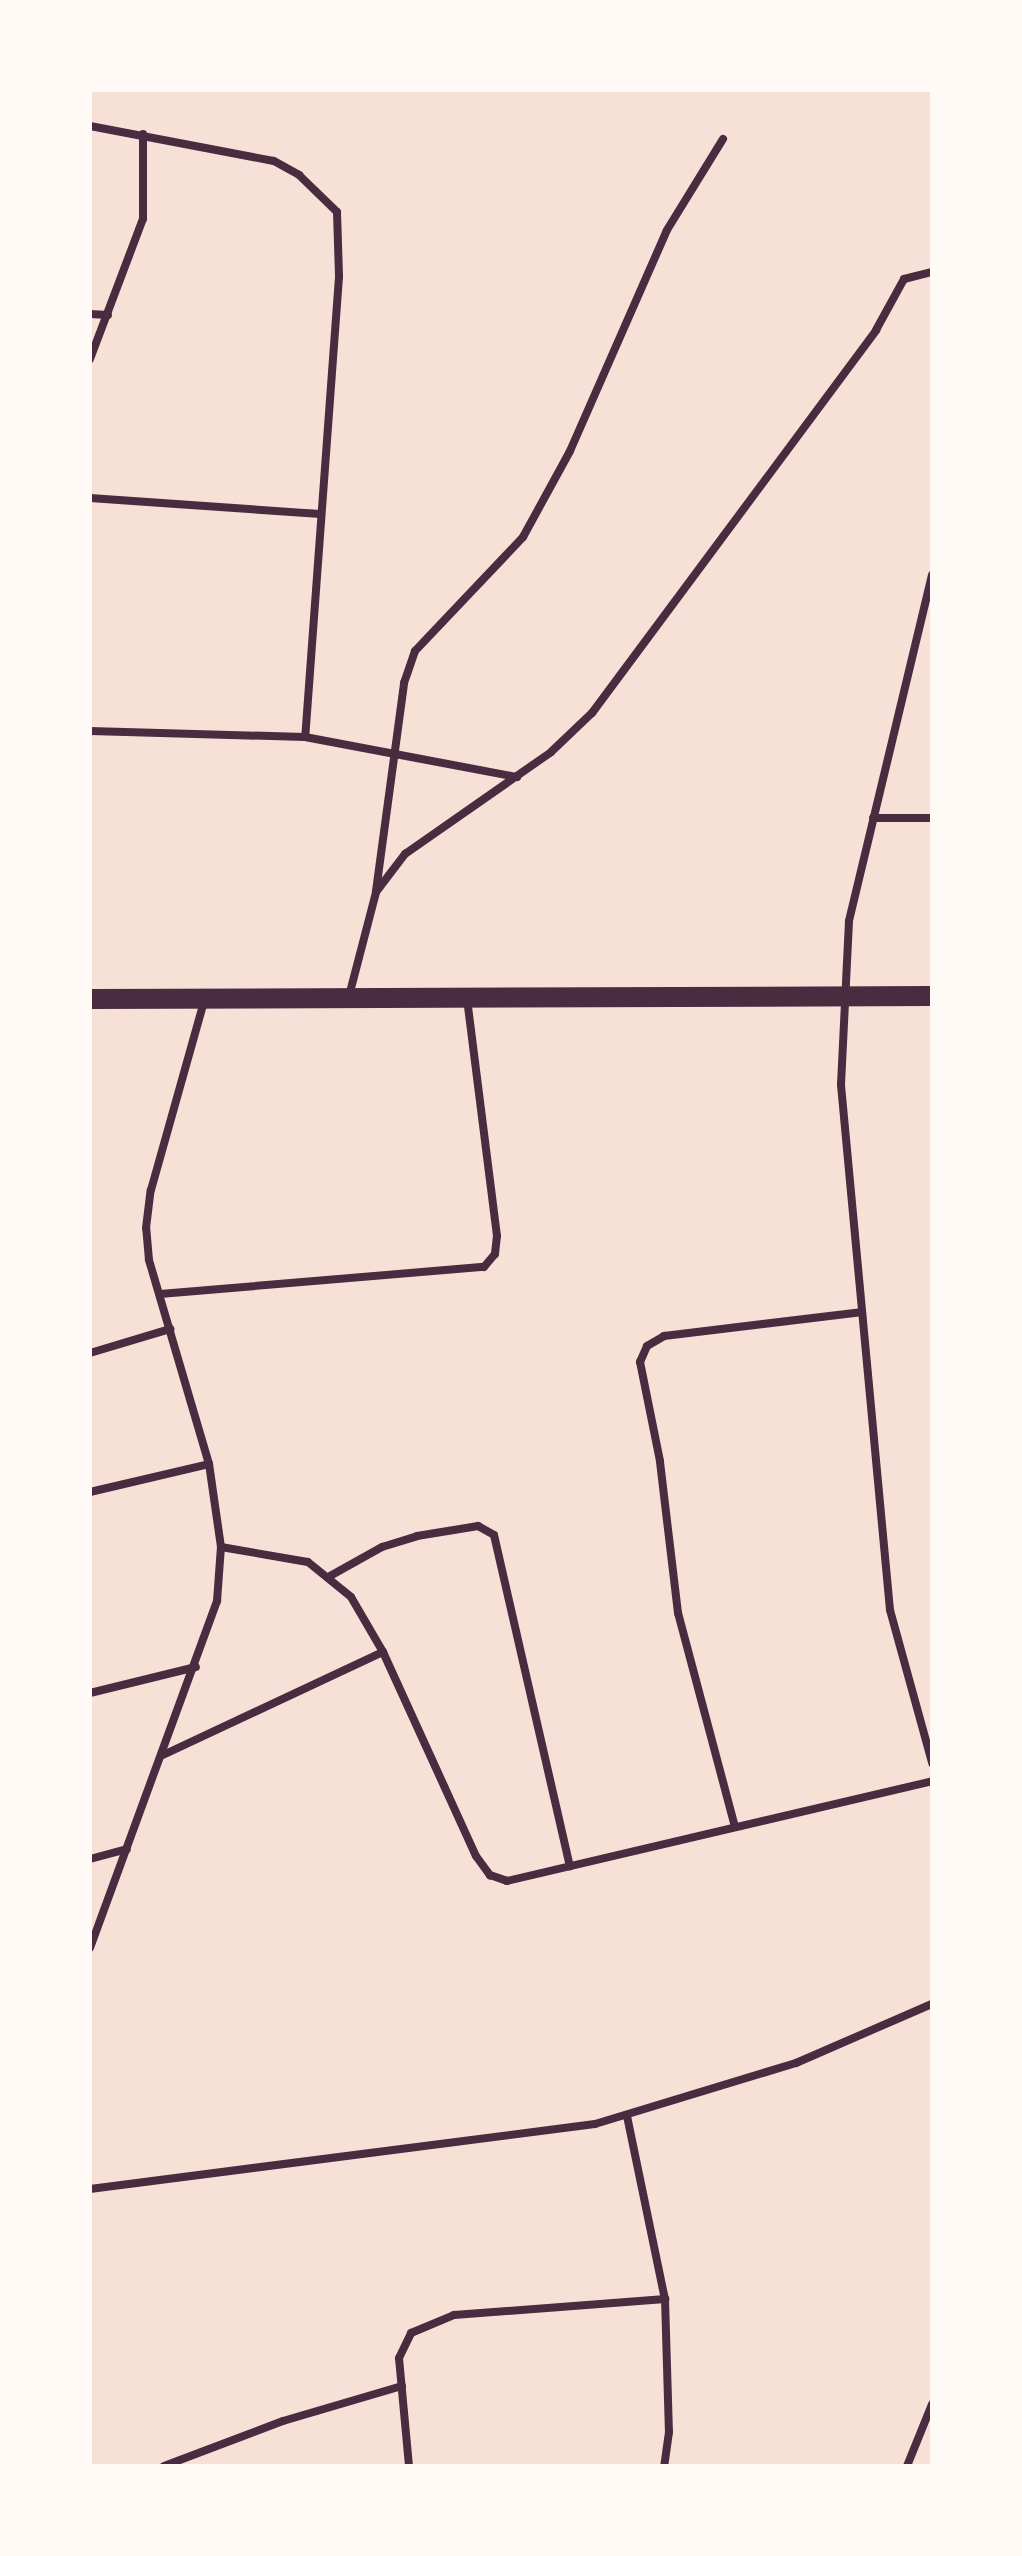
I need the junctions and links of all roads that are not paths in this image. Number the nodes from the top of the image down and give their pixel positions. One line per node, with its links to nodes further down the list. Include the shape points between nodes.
1 (90, 126): 2 (street)
2 (143, 134): 6 (street, via 143,219); 9 (street, via 274,161 299,175 337,212 339,277)
3 (723, 139): 13 (street, via 667,230 570,451 523,537 415,651)
4 (932, 272): 14 (street, via 904,279 876,330 592,713)
5 (90, 314): 6 (street)
6 (108, 315): 7 (street)
7 (90, 359)
8 (90, 498): 9 (street)
9 (320, 514): 12 (street)
10 (932, 575): 15 (street)
11 (90, 731): 12 (street)
12 (305, 737): 13 (street)
13 (394, 752): 14 (street); 17 (street)
14 (517, 777): 17 (street, via 405,854)
15 (873, 818): 16 (street); 20 (street, via 849,921)
16 (932, 818)
17 (376, 892): 22 (street)
18 (932, 996): 20 (main road)
19 (205, 997): 21 (main road); 22 (main road); 24 (street, via 151,1190 149,1260)
20 (842, 998): 23 (main road); 25 (street, via 841,1085)
21 (90, 999)
22 (348, 1000): 23 (main road)
23 (467, 1000): 24 (street, via 497,1236 495,1254 484,1267)
24 (160, 1294): 26 (street)
25 (861, 1312): 36 (street, via 890,1610); 38 (street, via 664,1336 647,1346 640,1362 660,1461 678,1613)
26 (170, 1329): 27 (street); 28 (street)
27 (90, 1353)
28 (209, 1464): 29 (street); 30 (street)
29 (90, 1492)
30 (221, 1547): 31 (street, via 308,1562); 33 (street, via 217,1601)
31 (330, 1576): 32 (street, via 351,1597); 41 (street, via 382,1547 417,1536 478,1526 494,1535)
32 (383, 1652): 35 (street); 41 (street, via 476,1856 490,1875 507,1881)
33 (196, 1667): 34 (street); 35 (street)
34 (90, 1693)
35 (163, 1755): 39 (street)
36 (932, 1763)
37 (932, 1781): 38 (street)
38 (735, 1827): 41 (street)
39 (127, 1849): 40 (street); 42 (street)
40 (90, 1859)
41 (570, 1866)
42 (90, 1948)
43 (932, 2004): 44 (street, via 796,2063)
44 (627, 2116): 45 (street, via 539,2134); 46 (street)
45 (90, 2189)
46 (665, 2299): 47 (street, via 431,2321 411,2333 399,2358); 51 (street, via 669,2432)
47 (402, 2386): 49 (street, via 283,2421); 50 (street)
48 (932, 2404): 52 (street)
49 (164, 2466)
50 (409, 2466)
51 (664, 2466)
52 (907, 2466)

